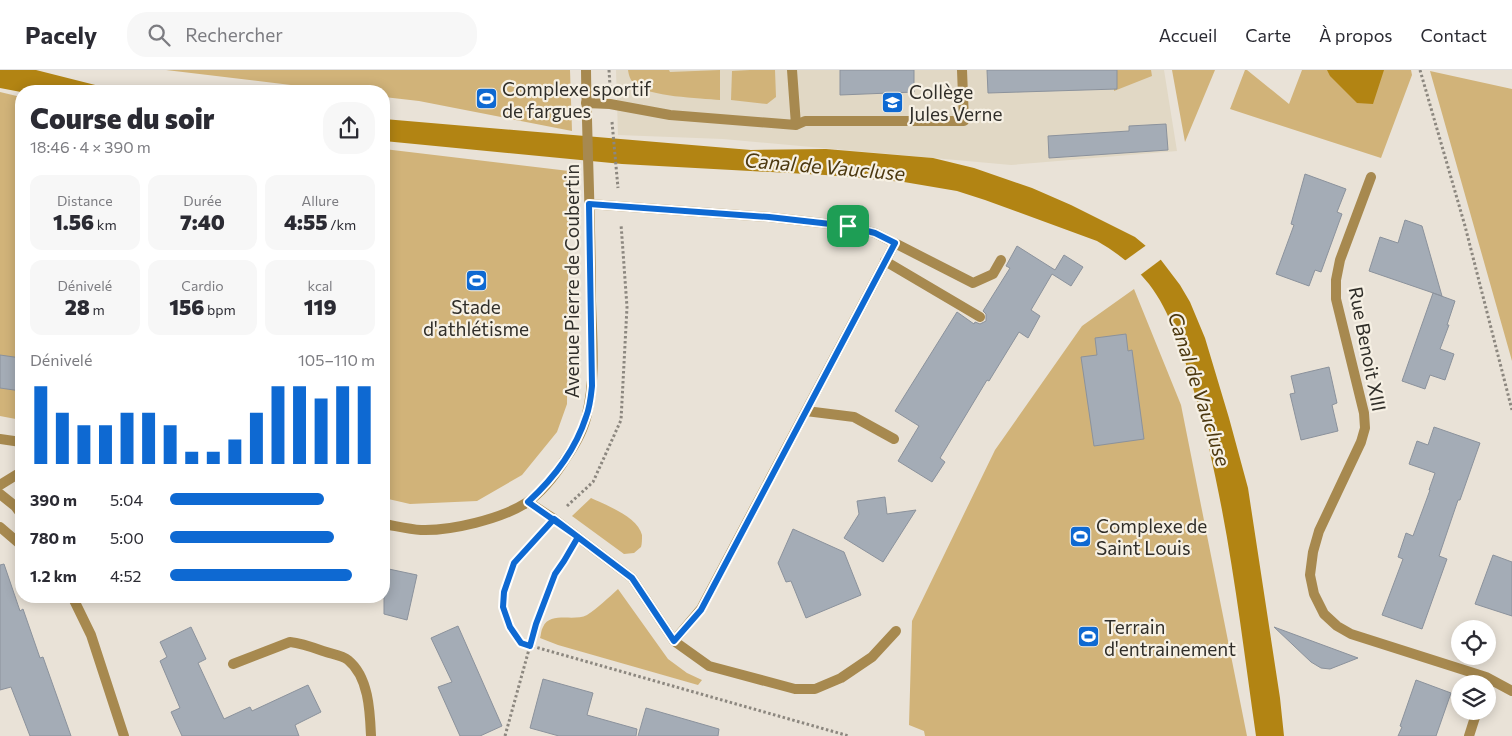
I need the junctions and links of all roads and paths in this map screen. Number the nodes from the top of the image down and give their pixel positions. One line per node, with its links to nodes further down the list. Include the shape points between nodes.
1 (586, 70): 6 (street, Avenue Pierre de Coubertin)
2 (609, 70): 7 (path)
3 (792, 70): 8 (street)
4 (962, 70): 8 (street, via 964,121 805,121)
5 (1420, 70): 17 (path, via 1465,226)
6 (586, 103): 7 (street); 10 (street, Avenue Pierre de Coubertin)
7 (610, 104): 8 (street, via 670,115); 11 (path)
8 (796, 125)
9 (1371, 177): 38 (street, Rue Benoit XIII, via 1340,260 1336,280 1336,299 1365,428 1362,442 1319,531 1310,575 1314,594 1324,614 1337,626 1351,634)
10 (589, 204): 11 (street); 26 (street, Avenue Pierre de Coubertin, via 592,386 587,415 571,451 545,486)
11 (620, 206): 12 (street, via 848,226 875,233); 28 (path, via 627,307 621,420 592,482)
12 (895, 243): 13 (street); 14 (street, via 973,283 993,274)
13 (886, 260): 15 (street); 16 (street)
14 (1001, 260)
15 (980, 317)
16 (806, 410): 19 (street, via 854,417); 35 (street, via 701,610)
17 (1512, 410)
18 (0, 439): 20 (street)
19 (894, 439)
20 (15, 442)
21 (15, 442): 22 (street)
22 (0, 445)
23 (15, 476): 24 (street)
24 (0, 485)
25 (0, 494): 27 (street)
26 (528, 502): 28 (street); 29 (street, Avenue Pierre de Coubertin, via 492,518 436,529)
27 (15, 506)
28 (554, 519): 31 (street); 36 (path, via 514,563 504,592 503,607 510,627 521,643)
29 (390, 525)
30 (0, 527): 32 (street)
31 (578, 537): 35 (street, via 632,578); 36 (path, via 555,574)
32 (15, 540)
33 (75, 603): 42 (street, via 91,635)
34 (896, 631): 35 (street, via 872,657 841,678 815,689 795,690 709,666)
35 (674, 641)
36 (530, 646): 44 (path); 45 (path)
37 (233, 664): 43 (street, via 290,642 347,659 364,687)
38 (1470, 675)
39 (1496, 684): 40 (street, Rue Benoit XIII)
40 (1512, 691)
41 (1474, 720): 46 (street)
42 (124, 736)
43 (371, 736)
44 (505, 736)
45 (849, 736)
46 (1470, 736)

